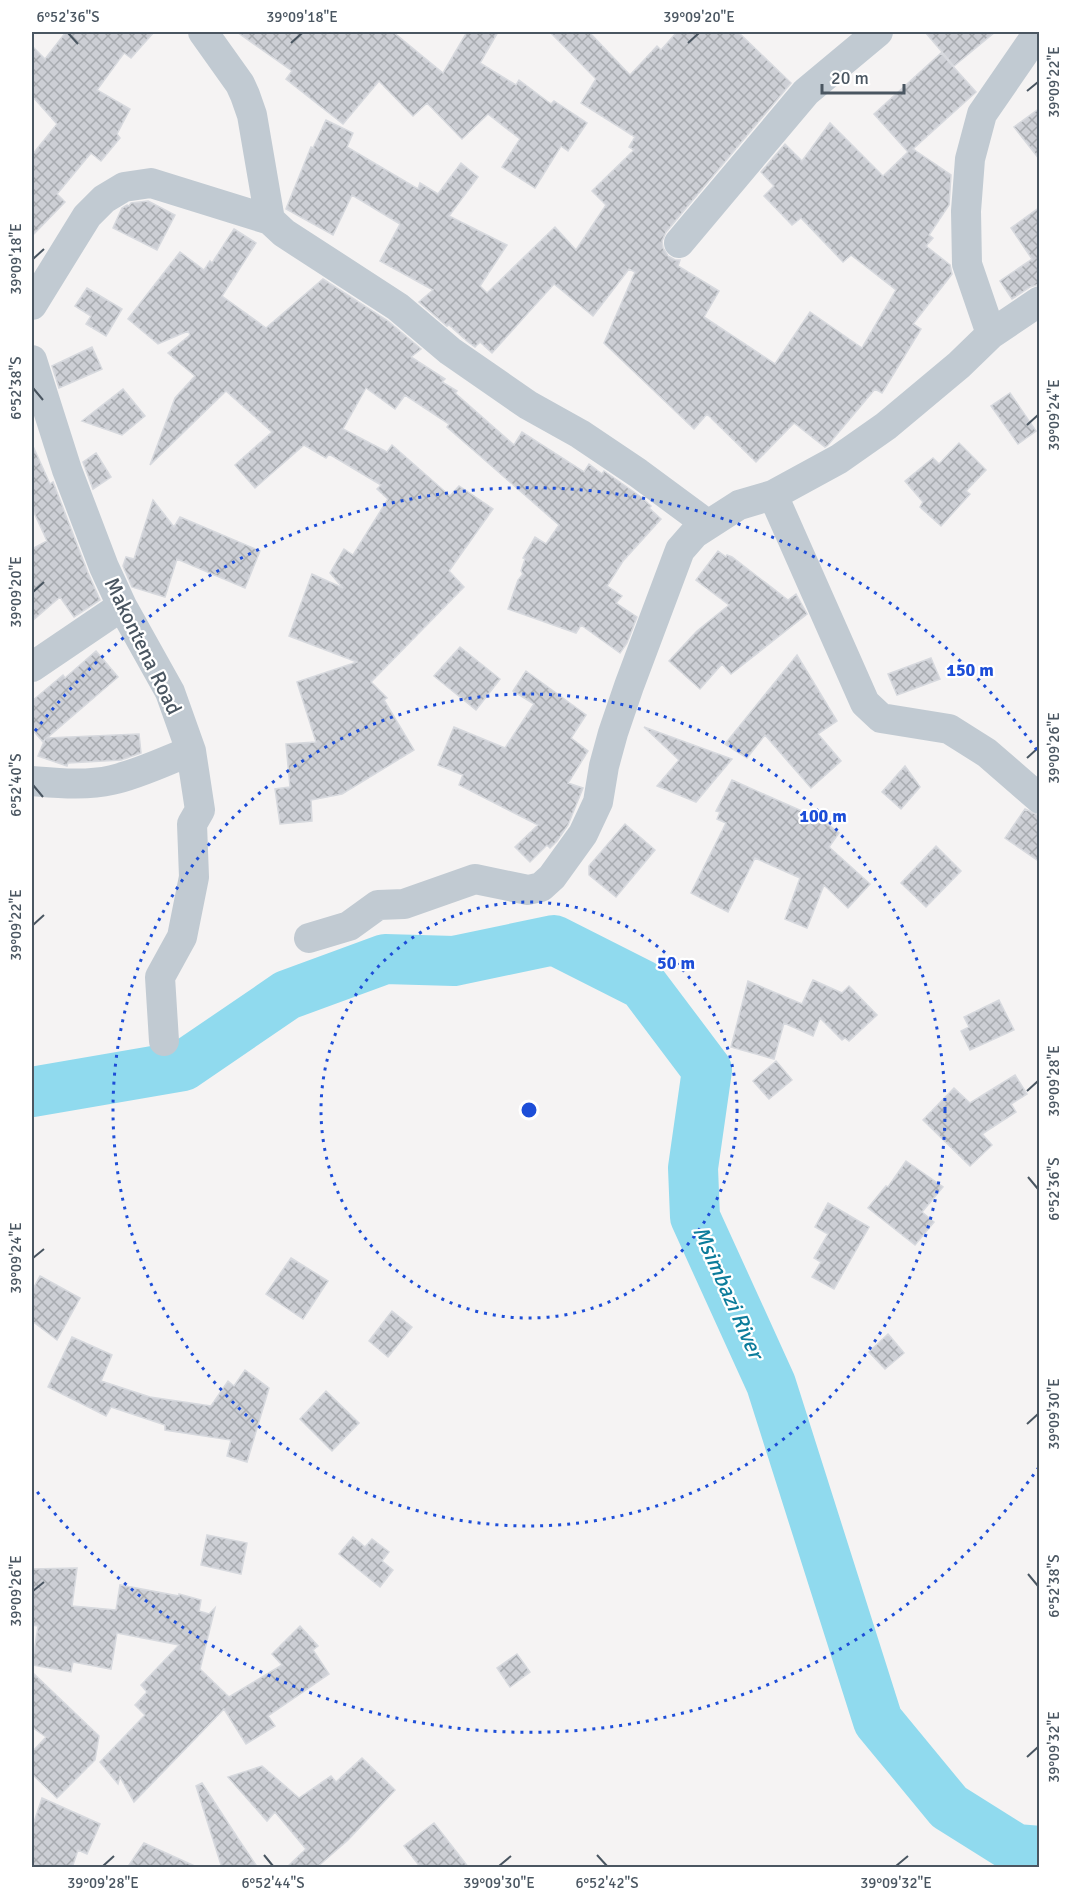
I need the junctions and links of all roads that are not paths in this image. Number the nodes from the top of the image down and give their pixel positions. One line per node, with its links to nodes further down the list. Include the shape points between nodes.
1 (203, 32): 4 (street, via 245,95)
2 (878, 32): 5 (street, via 806,92)
3 (1036, 32): 8 (street, via 982,114 970,159 967,264)
4 (270, 220): 7 (street, via 151,183 124,187 87,216); 11 (street, via 398,306 450,351 638,473)
5 (679, 243)
6 (1040, 302): 8 (street)
7 (32, 305)
8 (991, 334): 10 (street, via 886,426 839,459)
9 (32, 366): 12 (street, Makontena Road, via 67,470)
10 (773, 495): 11 (street, via 739,505); 16 (street, via 865,703 872,711 880,718 949,729 987,753)
11 (707, 524): 17 (street, via 680,550 613,733 598,802 583,834 552,877 541,887 528,890 475,879 404,904 378,905 349,926)
12 (122, 606): 13 (street); 14 (street, Makontena Road, via 170,692)
13 (32, 667)
14 (191, 751): 15 (street, via 110,781); 18 (street, Makontena Road, via 200,810 192,824 195,877 182,937 160,977)
15 (32, 781)
16 (1040, 799)
17 (309, 938)
18 (164, 1041)

